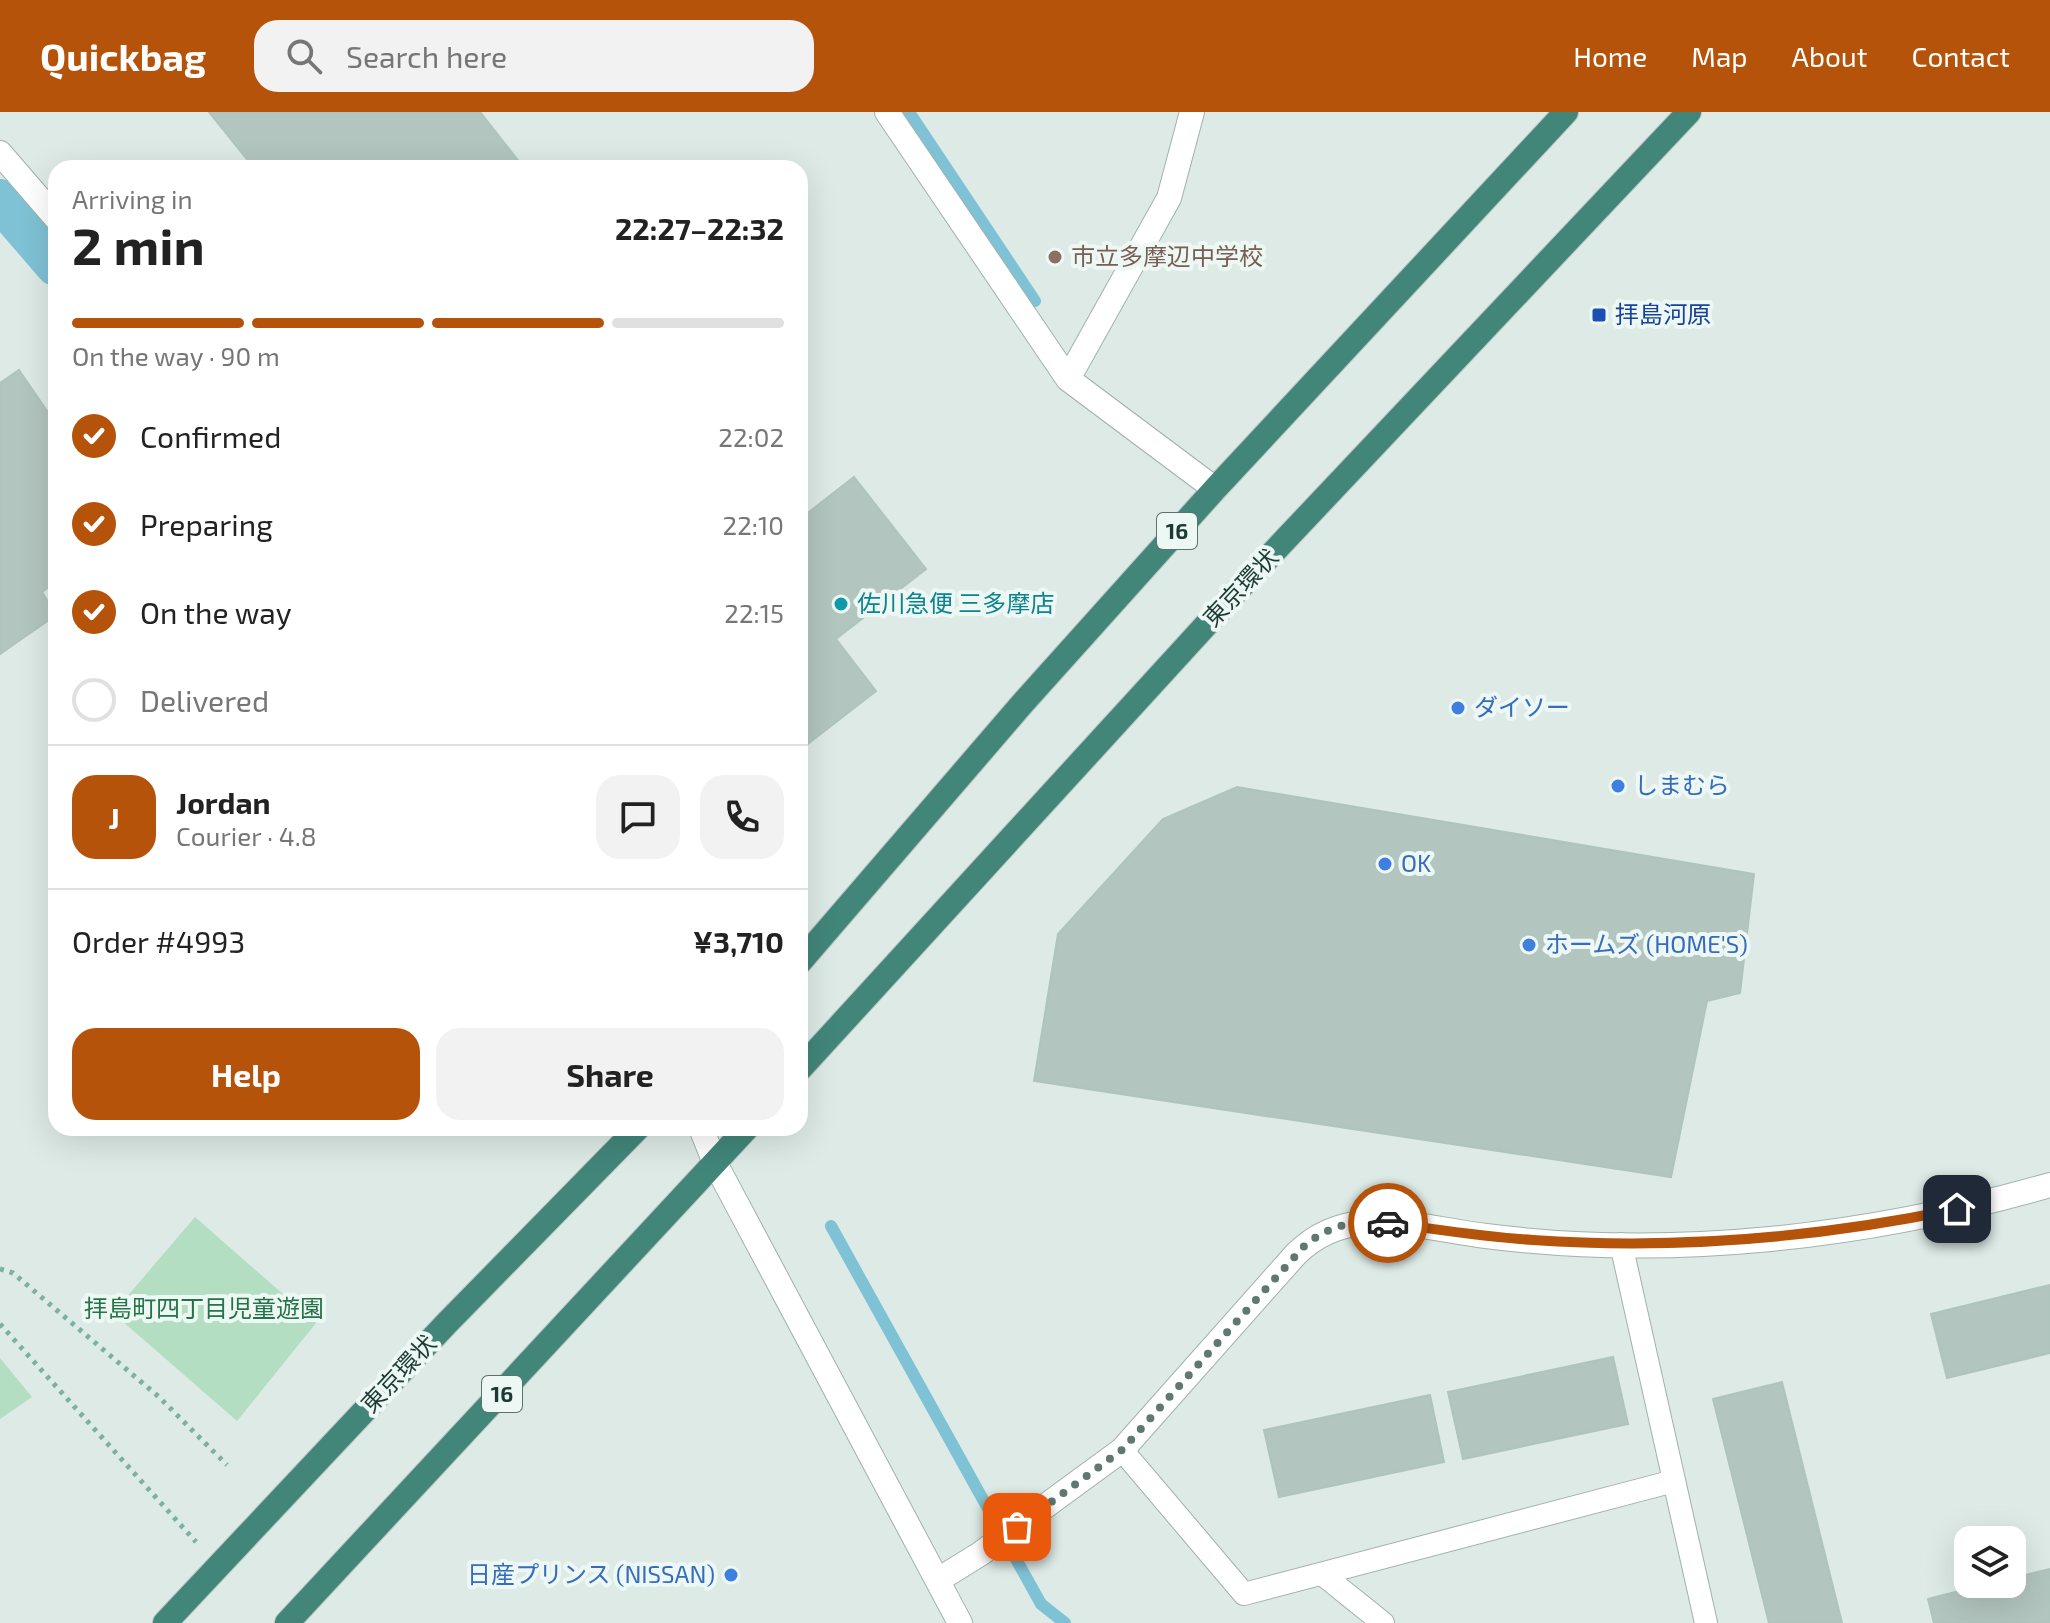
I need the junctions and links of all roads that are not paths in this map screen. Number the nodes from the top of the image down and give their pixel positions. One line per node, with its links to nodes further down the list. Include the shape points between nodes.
1 (887, 112): 7 (street)
2 (1192, 112): 7 (street, via 1169,198)
3 (1566, 112): 8 (highway, 16)
4 (1689, 112): 10 (highway, 東京環状, via 1249,578)
5 (0, 153): 6 (street)
6 (48, 209)
7 (1068, 379): 8 (street)
8 (1215, 489): 9 (highway, 16)
9 (808, 953)
10 (808, 1060)
11 (630, 1136): 21 (highway, 東京環状)
12 (704, 1136): 14 (street)
13 (740, 1136): 14 (highway, 16)
14 (715, 1163): 20 (street); 22 (highway, 16)
15 (2050, 1185): 16 (street, via 1920,1217 1811,1235)
16 (1621, 1244): 17 (street, via 1489,1237 1375,1221 1331,1228 1296,1254); 18 (lane)
17 (1122, 1450): 19 (lane, via 1244,1594); 20 (street)
18 (1674, 1481): 19 (lane); 25 (lane)
19 (1322, 1574): 24 (lane)
20 (938, 1580): 23 (street)
21 (171, 1617)
22 (287, 1623)
23 (960, 1623)
24 (1383, 1623)
25 (1706, 1623)

